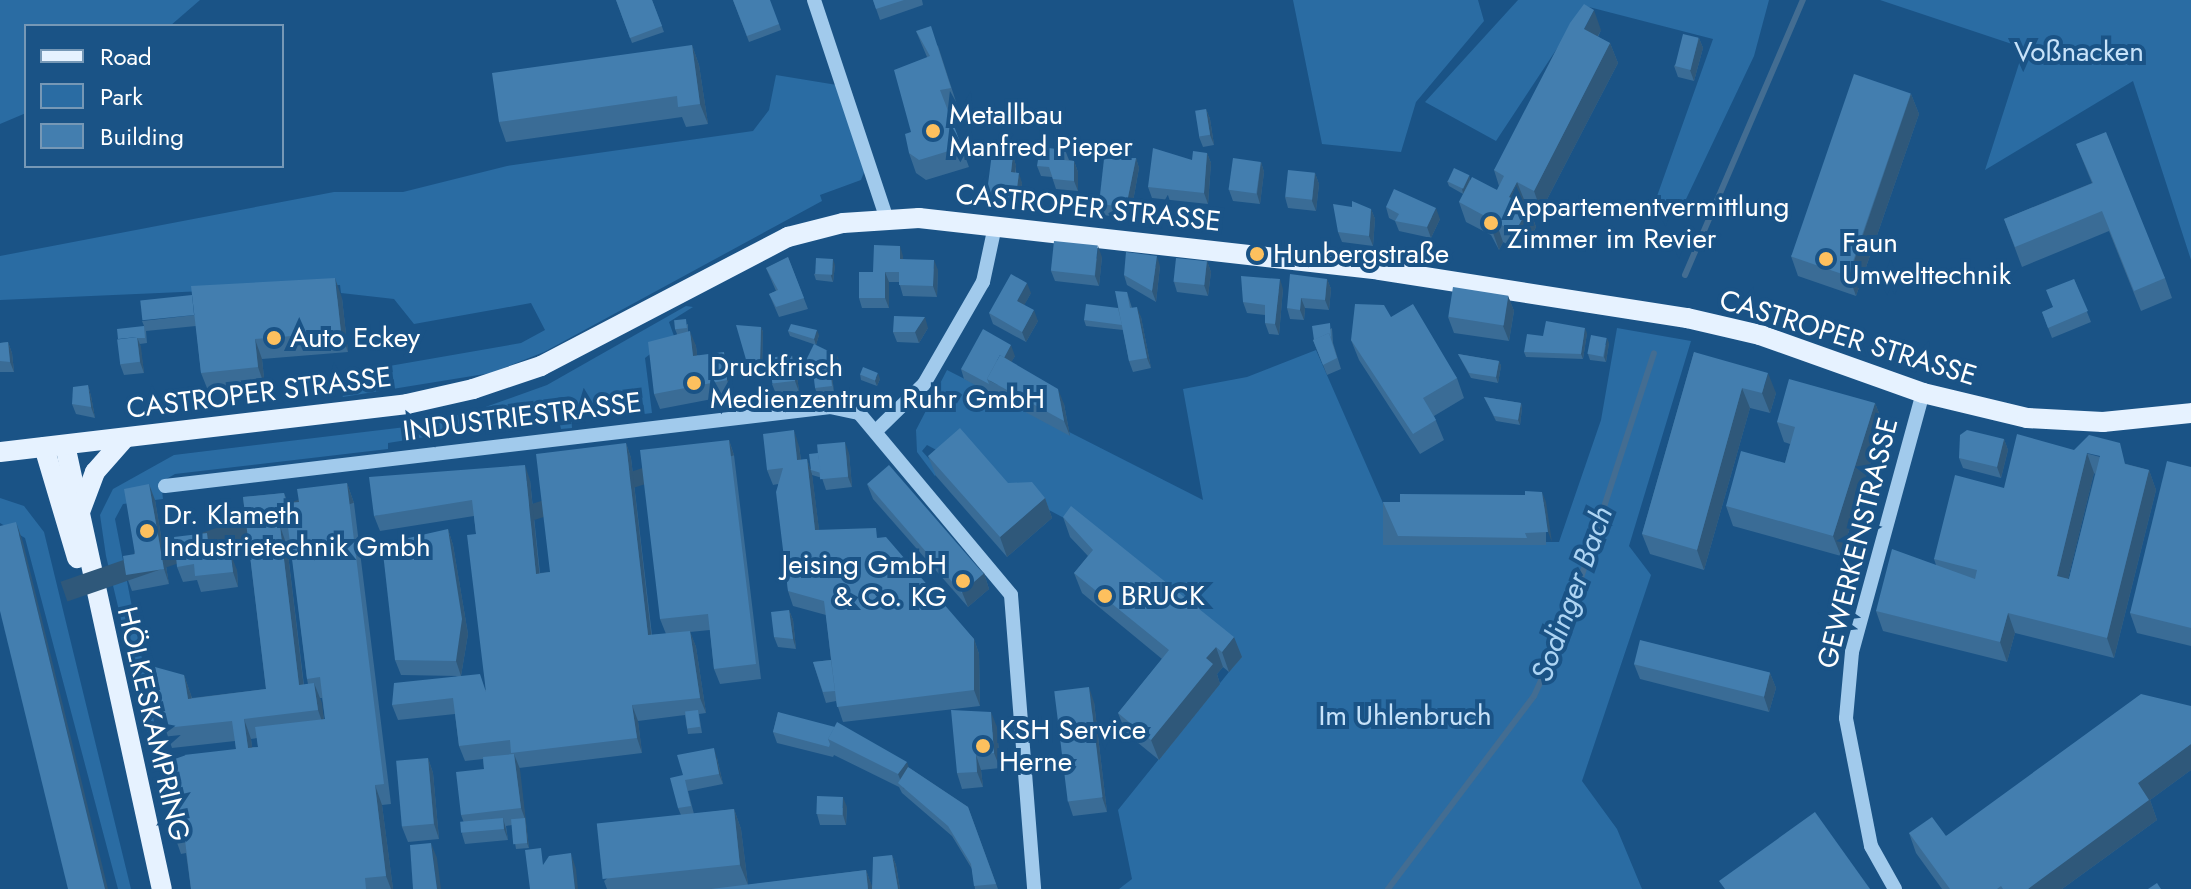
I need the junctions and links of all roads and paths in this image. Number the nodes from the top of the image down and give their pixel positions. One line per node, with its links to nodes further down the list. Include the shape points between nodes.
1 (814, 0): 2 (street)
2 (887, 219): 3 (main road, CASTROPER STRASSE); 7 (main road, CASTROPER STRASSE, via 788,237 541,366 473,389)
3 (995, 226): 4 (main road, CASTROPER STRASSE, via 1380,270 1687,318 1760,335); 6 (street, via 983,282 924,384)
4 (1923, 393): 5 (main road, CASTROPER STRASSE, via 2066,422); 16 (street, GEWERKENSTRASSE, via 1852,652 1846,718 1871,846)
5 (2191, 413)
6 (878, 429): 11 (street, INDUSTRIESTRASSE, via 859,413 830,407); 15 (street, INDUSTRIESTRASSE, via 1011,595)
7 (125, 438): 8 (main road, CASTROPER STRASSE); 12 (main road, via 95,472)
8 (65, 445): 9 (main road, CASTROPER STRASSE); 12 (main road, HÖLKESKAMPRING)
9 (44, 447): 10 (main road, CASTROPER STRASSE); 13 (main road, HÖLKESKAMPRING, via 62,522)
10 (0, 452)
11 (165, 486)
12 (78, 518): 13 (main road, HÖLKESKAMPRING)
13 (88, 571): 14 (main road, HÖLKESKAMPRING)
14 (162, 889)
15 (1034, 889)
16 (1895, 889)

